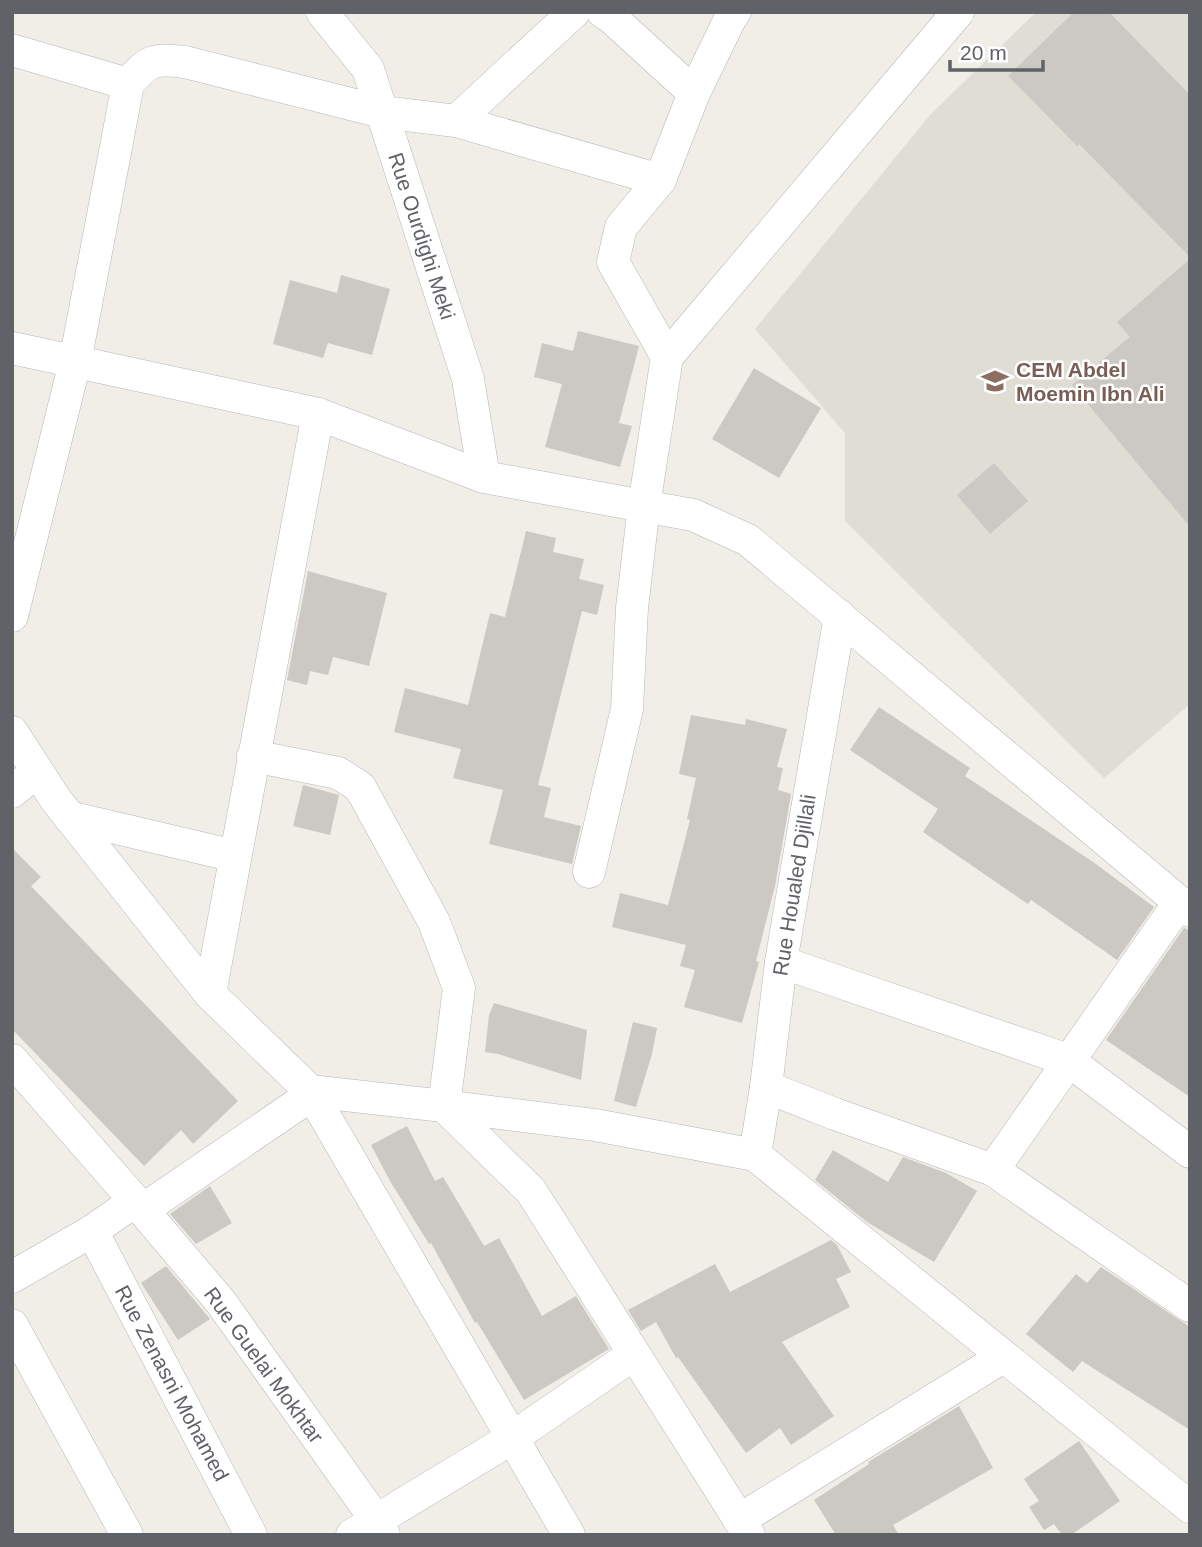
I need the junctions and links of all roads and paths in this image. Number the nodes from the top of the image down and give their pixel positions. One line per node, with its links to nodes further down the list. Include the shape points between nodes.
1 (322, 12): 9 (street, Rue Ourdighi Meki, via 368,69)
2 (573, 12): 10 (street)
3 (603, 12): 8 (street)
4 (958, 12): 13 (street)
5 (729, 14): 8 (street)
6 (12, 50): 7 (street)
7 (128, 84): 9 (street, via 143,67 160,59); 14 (street)
8 (694, 93): 11 (street)
9 (382, 111): 10 (street); 16 (street, Rue Ourdighi Meki, via 468,379)
10 (456, 121): 11 (street)
11 (660, 180): 13 (street, via 621,227 613,262)
12 (12, 348): 14 (street)
13 (667, 357): 17 (street)
14 (75, 362): 15 (street); 18 (street)
15 (318, 414): 16 (street); 21 (street)
16 (484, 477): 17 (street)
17 (644, 506): 19 (street, via 693,515 748,540); 26 (street, via 627,709)
18 (12, 616)
19 (840, 616): 27 (street); 28 (street, Rue Houaled Djillali)
20 (12, 732): 22 (street)
21 (253, 756): 25 (street); 34 (street, via 338,773 360,787 434,922 459,988)
22 (37, 771): 23 (street); 24 (street)
23 (12, 792)
24 (69, 817): 25 (street); 29 (street)
25 (235, 856): 29 (street)
26 (589, 872)
27 (1184, 907): 31 (street)
28 (781, 962): 31 (street); 32 (street, Rue Houaled Djillali)
29 (210, 994): 33 (street)
30 (12, 1060): 38 (street, Rue Guelai Mokhtar)
31 (1068, 1060): 35 (street); 37 (street)
32 (766, 1087): 36 (street, Rue Houaled Djillali); 37 (street)
33 (304, 1098): 34 (street); 38 (street, via 144,1209); 45 (street)
34 (444, 1106): 36 (street, via 595,1125); 43 (street, via 531,1191)
35 (1190, 1152)
36 (755, 1155): 44 (street)
37 (993, 1170): 41 (street)
38 (135, 1201): 39 (street); 48 (street, Rue Guelai Mokhtar, via 220,1301)
39 (92, 1231): 40 (street); 50 (street, Rue Zenasni Mohamed)
40 (12, 1277)
41 (1190, 1306)
42 (12, 1325): 49 (street)
43 (634, 1354): 45 (street); 47 (street)
44 (1003, 1357): 46 (street); 47 (street)
45 (512, 1438): 48 (street); 51 (street)
46 (1190, 1507)
47 (744, 1527)
48 (371, 1530)
49 (127, 1535)
50 (251, 1535)
51 (569, 1535)

